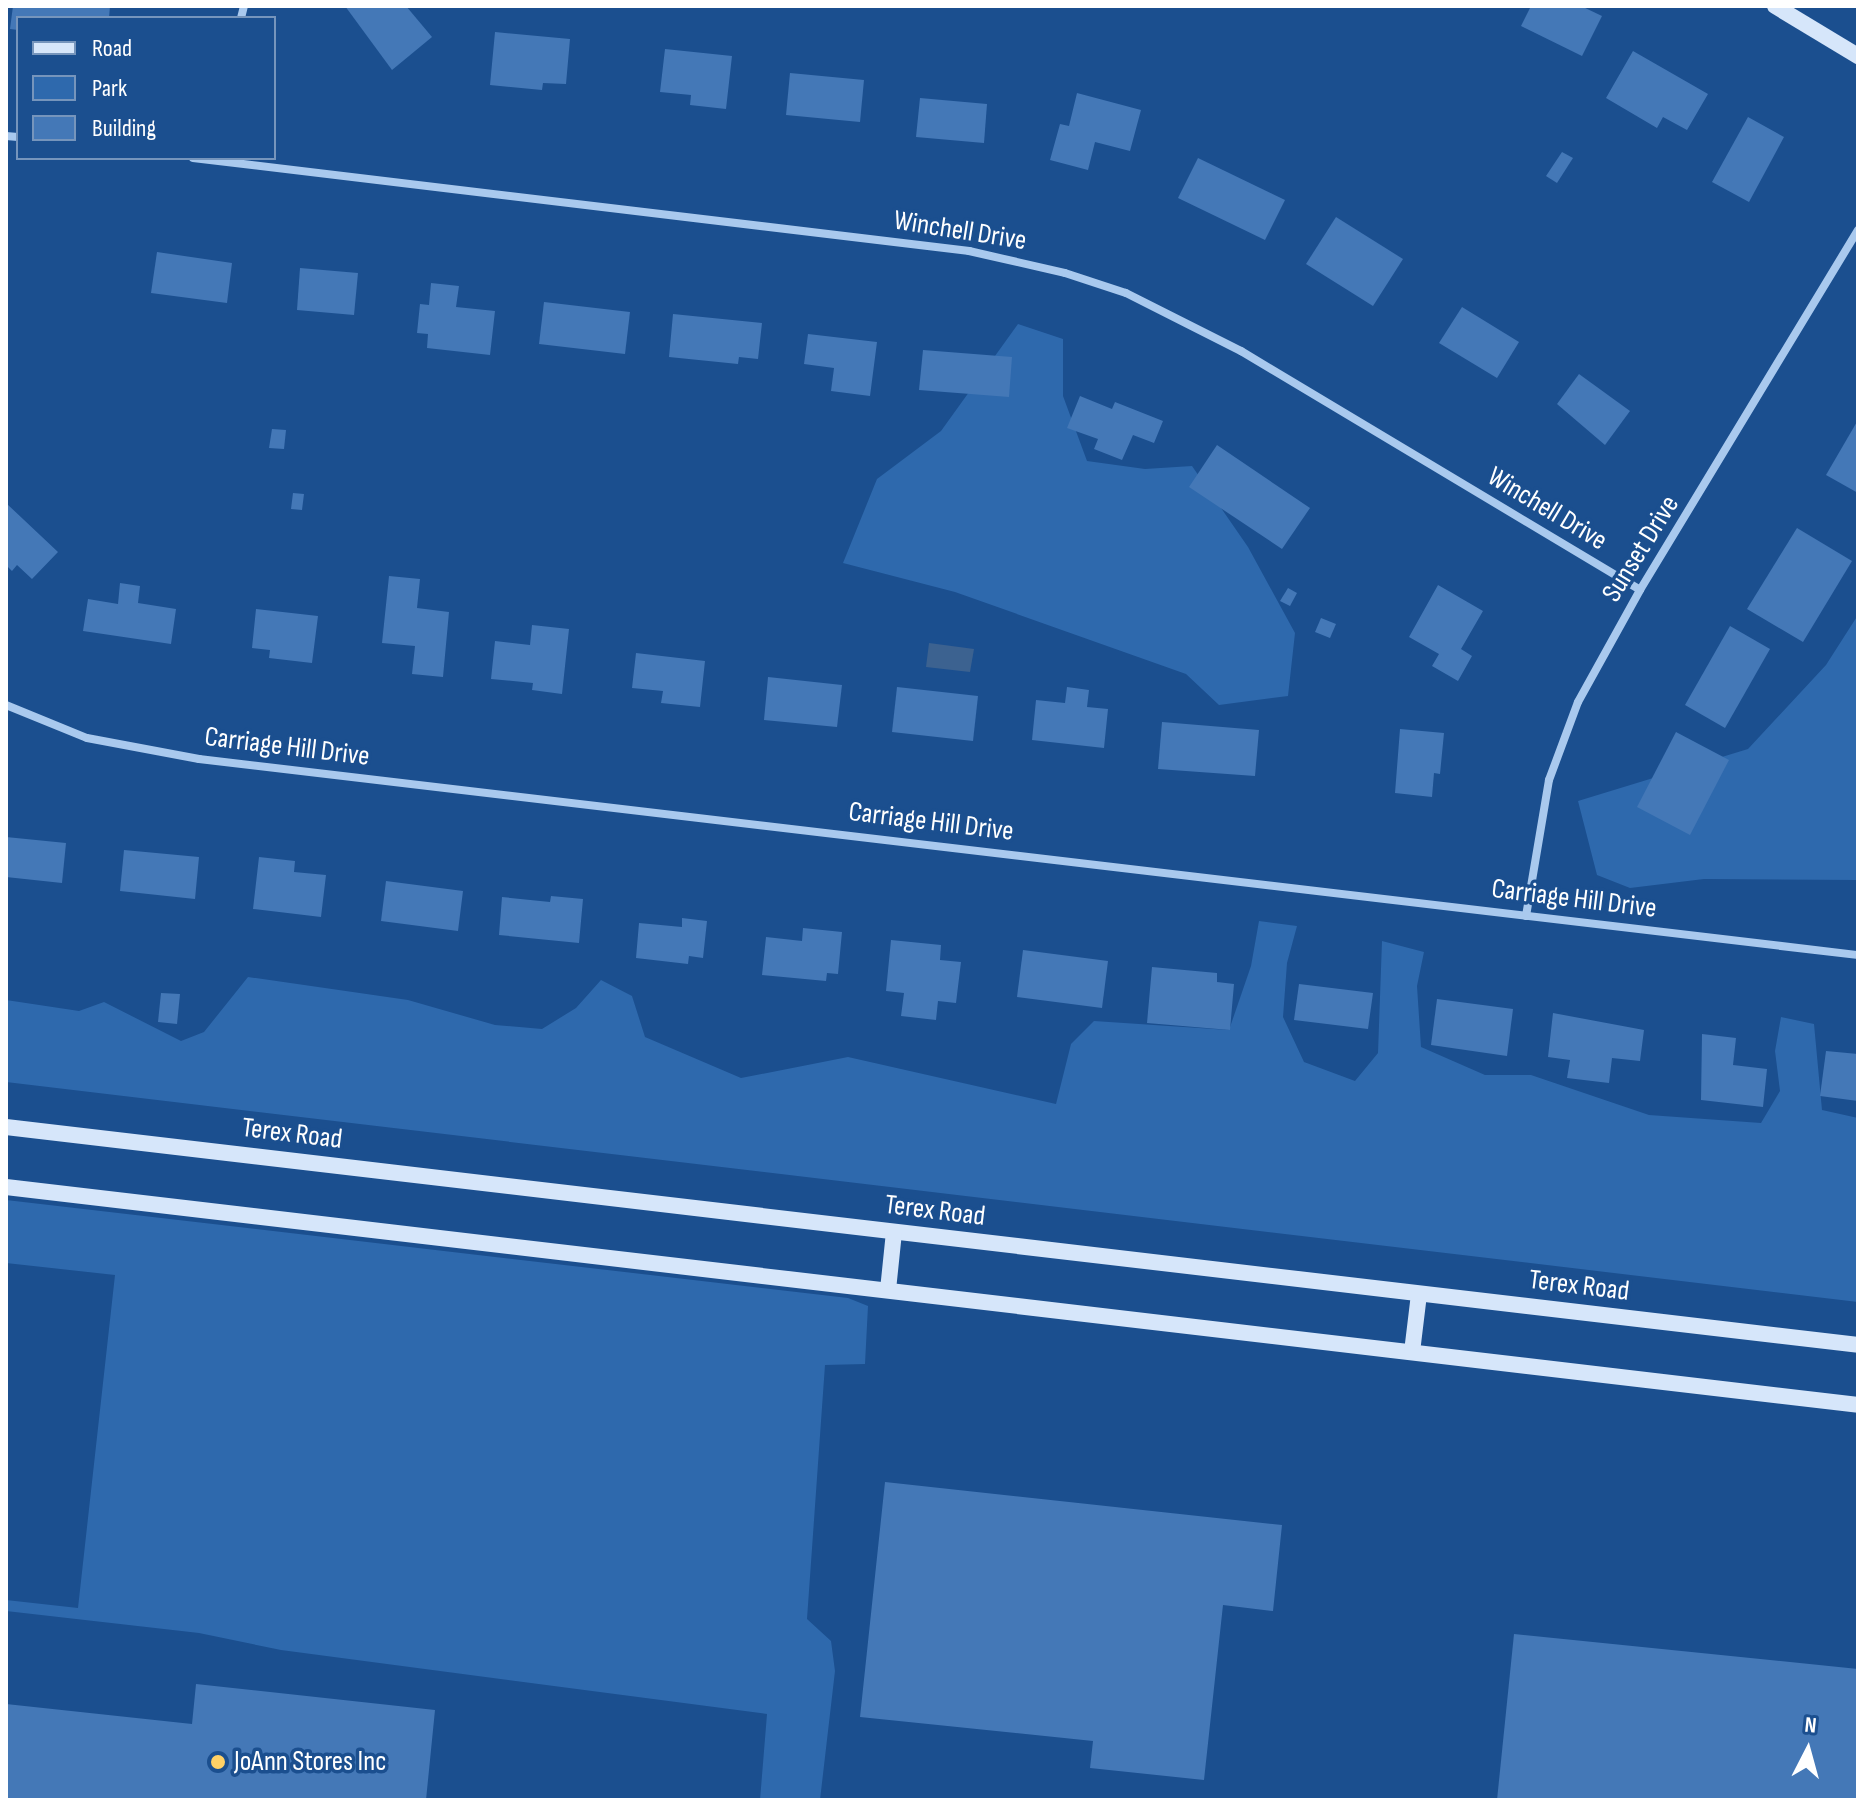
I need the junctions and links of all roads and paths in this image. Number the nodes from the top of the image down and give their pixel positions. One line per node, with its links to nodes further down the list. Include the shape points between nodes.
1 (1775, 6): 2 (street)
2 (1858, 56)
3 (224, 160): 5 (street, Winchell Drive, via 969,251 1065,273 1126,293 1241,351)
4 (1858, 230): 5 (street, Sunset Drive)
5 (1640, 590): 7 (street, Sunset Drive, via 1563,735 1537,830)
6 (6, 705): 7 (street, Carriage Hill Drive, via 87,738 199,759)
7 (1526, 916): 8 (street, Carriage Hill Drive)
8 (1858, 955)
9 (6, 1127): 11 (street, Terex Road)
10 (6, 1187): 12 (street)
11 (894, 1232): 12 (street); 13 (street, Terex Road)
12 (888, 1290): 15 (street)
13 (1419, 1294): 14 (street, Terex Road); 15 (street)
14 (1858, 1345)
15 (1412, 1352): 16 (street)
16 (1858, 1405)

